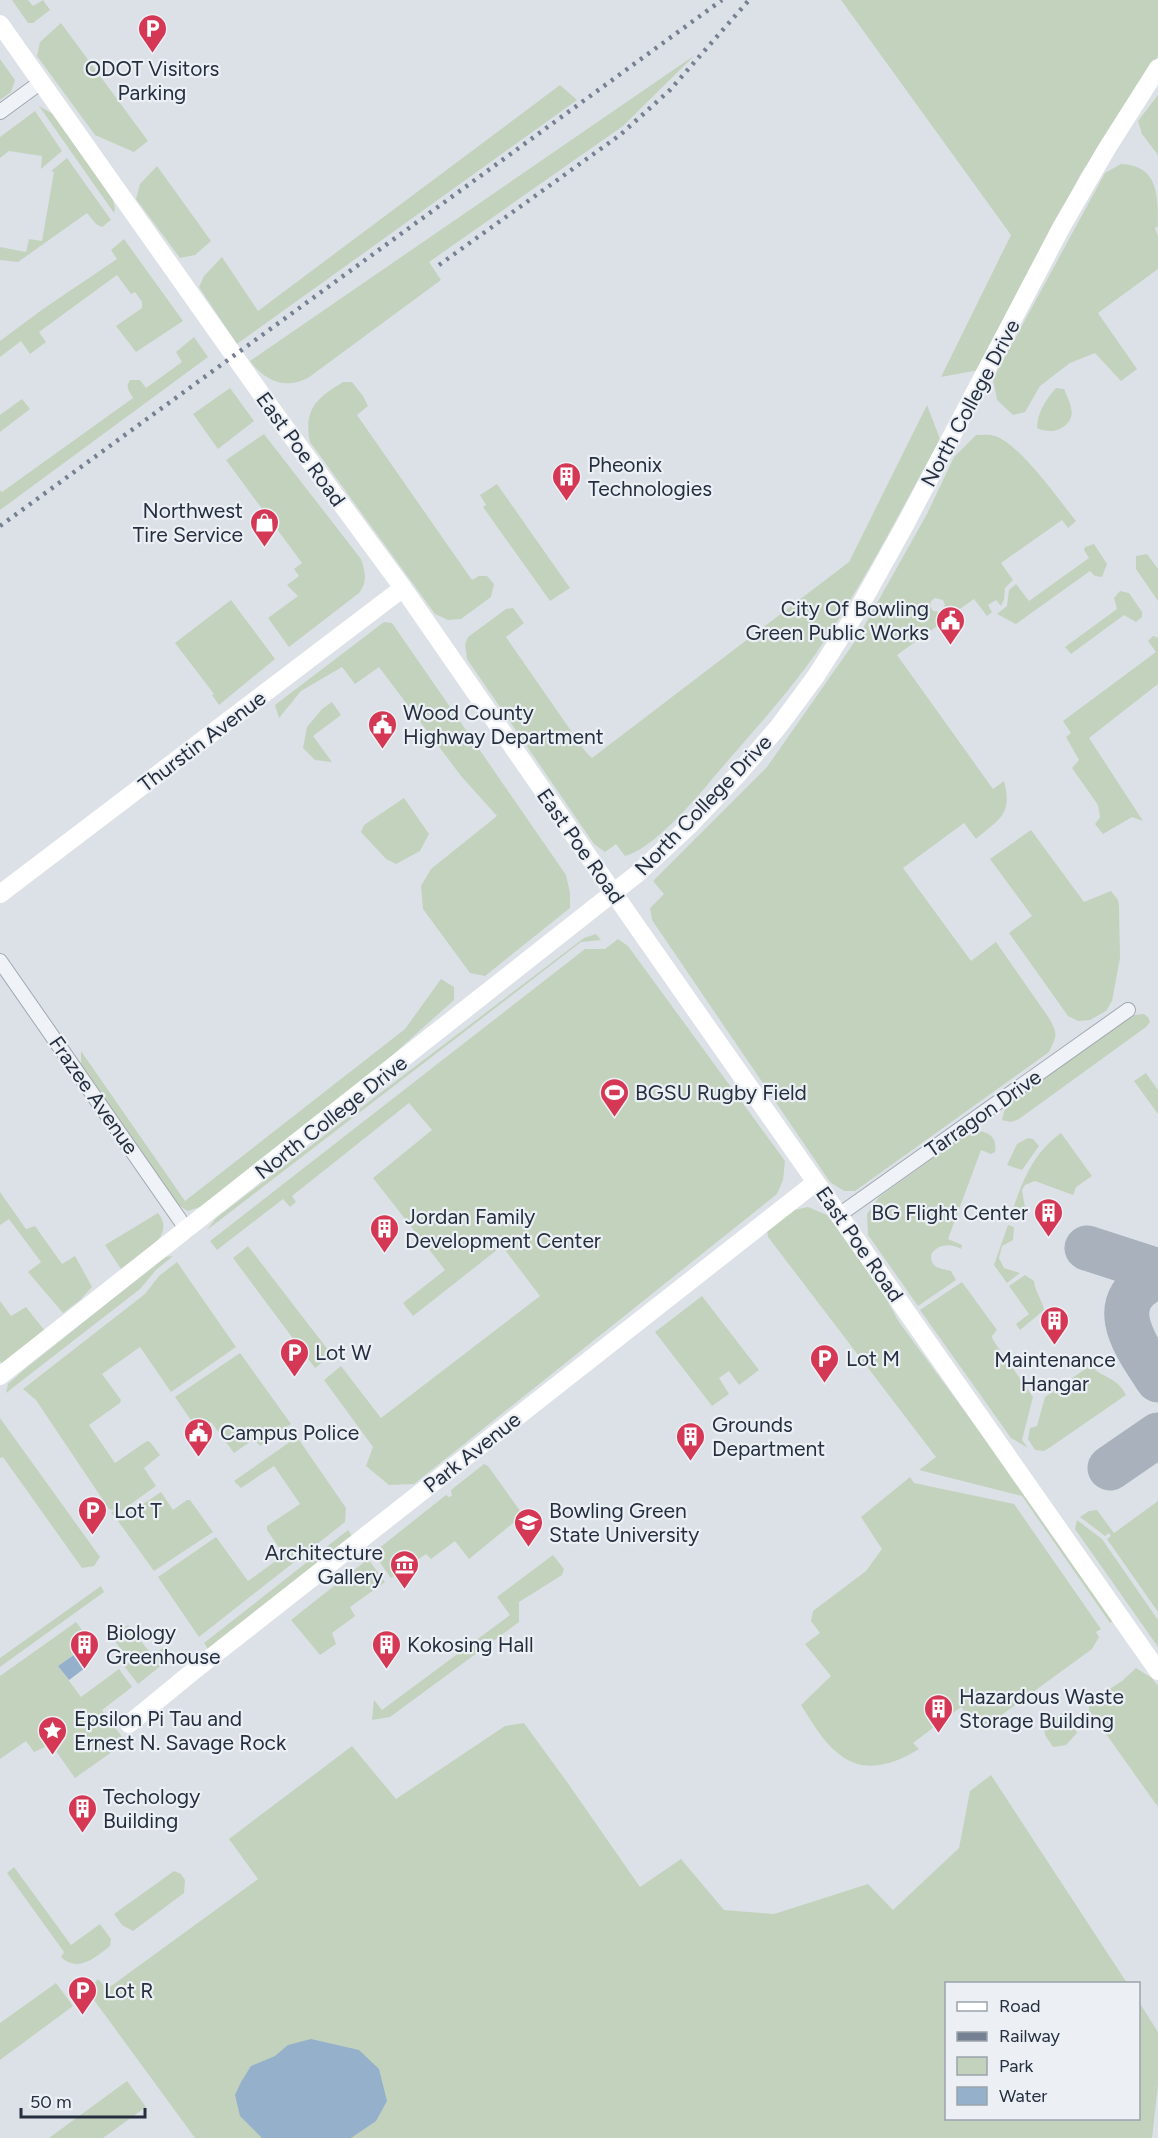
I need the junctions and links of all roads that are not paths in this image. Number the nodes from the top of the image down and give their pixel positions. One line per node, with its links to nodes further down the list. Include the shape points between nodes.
1 (0, 24): 3 (street, East Poe Road)
2 (1158, 68): 6 (street, North College Drive, via 1062,226 905,525 816,676 739,773 688,827)
3 (41, 82): 4 (street); 5 (street, East Poe Road)
4 (0, 112)
5 (403, 588): 6 (street, East Poe Road); 7 (street, Thurstin Avenue)
6 (614, 893): 10 (street, East Poe Road); 12 (street, North College Drive)
7 (0, 894)
8 (0, 961): 12 (street, Frazee Avenue)
9 (1128, 1010): 11 (street, Tarragon Drive)
10 (816, 1182): 11 (street, East Poe Road); 15 (street, Park Avenue)
11 (839, 1215): 14 (street, East Poe Road)
12 (188, 1230): 13 (street, North College Drive)
13 (0, 1376)
14 (1158, 1671)
15 (129, 1724)

